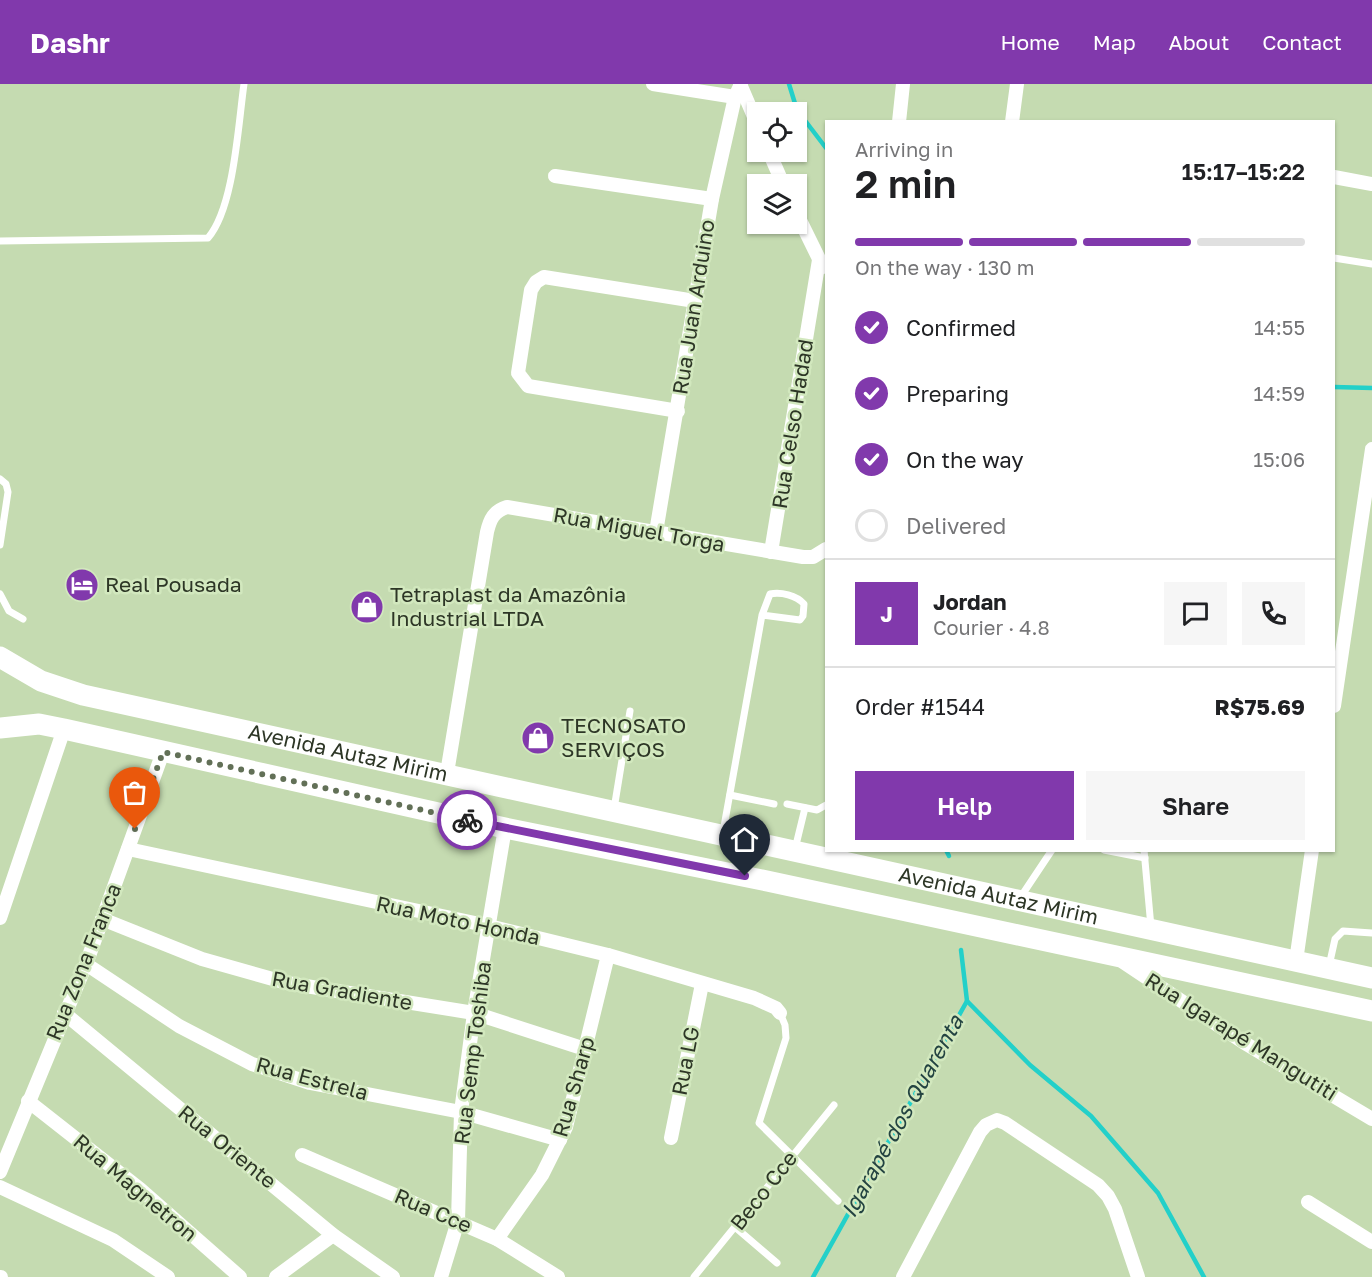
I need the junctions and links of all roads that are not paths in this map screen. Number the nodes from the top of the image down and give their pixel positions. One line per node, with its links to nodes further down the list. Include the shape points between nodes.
1 (244, 84): 14 (lane, via 225,207 217,227 207,238)
2 (653, 84): 5 (street)
3 (903, 84): 7 (street)
4 (1017, 84): 8 (street)
5 (739, 88): 6 (street); 12 (street, Rua Juan Arduino)
6 (747, 104)
7 (899, 120)
8 (1014, 120)
9 (555, 176): 12 (street)
10 (1335, 177): 11 (street)
11 (1372, 184)
12 (712, 199): 18 (street, Rua Juan Arduino)
13 (807, 234): 17 (street)
14 (0, 241)
15 (1335, 258): 16 (lane)
16 (1372, 264)
17 (823, 266): 25 (street, Rua Celso Hadad)
18 (695, 301): 19 (street, Rua Juan Arduino); 19 (street, via 544,277 531,290 518,373 528,386)
19 (678, 411): 22 (street, Rua Juan Arduino)
20 (1372, 449): 30 (street)
21 (0, 479): 23 (lane, via 8,492)
22 (656, 532): 25 (street, Rua Miguel Torga); 35 (street, Rua Miguel Torga, via 507,507 493,515)
23 (0, 545)
24 (825, 550): 25 (street, Rua Miguel Torga, via 813,557)
25 (771, 552)
26 (0, 594): 28 (lane, via 9,611)
27 (762, 615): 27 (lane, via 795,621 803,616 804,604 799,598 770,594); 36 (lane)
28 (23, 619)
29 (0, 657): 35 (main road, Avenida Autaz Mirim, via 40,681 82,695)
30 (1335, 699)
31 (630, 711): 41 (lane)
32 (0, 728): 33 (main road, Avenida Autaz Mirim, via 39,724)
33 (64, 729): 34 (main road, Avenida Autaz Mirim); 53 (street)
34 (163, 752): 42 (main road, Avenida Autaz Mirim); 45 (street, Rua Zona Franca)
35 (447, 773): 41 (main road, Avenida Autaz Mirim)
36 (730, 795): 37 (lane); 43 (lane)
37 (774, 804)
38 (787, 804): 40 (lane)
39 (825, 806): 40 (lane, via 817,810)
40 (805, 808): 46 (lane)
41 (614, 810): 43 (main road, Avenida Autaz Mirim)
42 (505, 828): 51 (main road, Avenida Autaz Mirim); 55 (street, Rua Semp Toshiba)
43 (723, 834): 44 (main road, Avenida Autaz Mirim)
44 (774, 846): 46 (main road, Avenida Autaz Mirim); 51 (main road)
45 (128, 849): 54 (street, Rua Zona Franca); 55 (street, Rua Moto Honda)
46 (795, 850): 52 (main road, Avenida Autaz Mirim)
47 (1051, 852): 52 (lane)
48 (1124, 852): 50 (lane)
49 (1312, 852): 60 (street)
50 (1145, 854): 56 (lane)
51 (767, 881): 58 (main road, Avenida Autaz Mirim)
52 (1018, 900): 56 (main road, Avenida Autaz Mirim)
53 (0, 918)
54 (102, 919): 61 (street, Rua Zona Franca); 67 (street, Rua Gradiente, via 202,959 287,983)
55 (489, 926): 59 (street, Rua Moto Honda); 67 (street, Rua Semp Toshiba)
56 (1151, 929): 60 (main road, Avenida Autaz Mirim)
57 (1372, 933): 62 (lane, via 1343,931 1335,939)
58 (1111, 954): 65 (main road, Avenida Autaz Mirim); 73 (street, Rua Igarapé Mangutiti, via 1243,1042)
59 (608, 955): 64 (street, Rua Moto Honda); 69 (street, Rua Sharp)
60 (1296, 961): 62 (main road, Avenida Autaz Mirim)
61 (86, 964): 66 (street, Rua Zona Franca); 72 (street, Rua Estrela, via 179,1026 252,1064 310,1083)
62 (1329, 968): 63 (main road, Avenida Autaz Mirim)
63 (1372, 978)
64 (702, 984): 68 (street, Rua Moto Honda, via 754,998); 74 (street, Rua LG)
65 (1372, 1011)
66 (64, 1013): 70 (street, Rua Zona Franca); 84 (street, Rua Oriente)
67 (474, 1013): 69 (street, Rua Gradiente); 72 (street, Rua Semp Toshiba)
68 (780, 1013): 76 (lane, via 786,1038 759,1123)
69 (585, 1049): 75 (street, Rua Sharp)
70 (28, 1101): 78 (street, Rua Zona Franca); 89 (street, Rua Magnetron, via 140,1189)
71 (834, 1105): 76 (lane, Beco Cce)
72 (461, 1112): 75 (street, Rua Estrela); 82 (street, Rua Semp Toshiba)
73 (1372, 1119)
74 (671, 1138)
75 (560, 1140): 85 (street, Rua Sharp, via 542,1175)
76 (792, 1153): 80 (lane); 83 (lane, Beco Cce)
77 (302, 1155): 82 (street, Rua Cce)
78 (0, 1172)
79 (0, 1187): 88 (street, via 113,1240)
80 (838, 1201)
81 (1308, 1202): 86 (street)
82 (458, 1221): 85 (street, Rua Cce); 92 (street, Rua Semp Toshiba)
83 (735, 1227): 87 (lane); 94 (lane, Beco Cce)
84 (333, 1235): 90 (street); 91 (street, Rua Oriente)
85 (497, 1239): 93 (street, Rua Cce)
86 (1372, 1242)
87 (777, 1263)
88 (168, 1277)
89 (240, 1277)
90 (276, 1277)
91 (393, 1277)
92 (441, 1277)
93 (558, 1277)
94 (694, 1277)
95 (903, 1277): 96 (street, via 980,1132 992,1121 1005,1123 1098,1185 1115,1209)
96 (1138, 1277)

